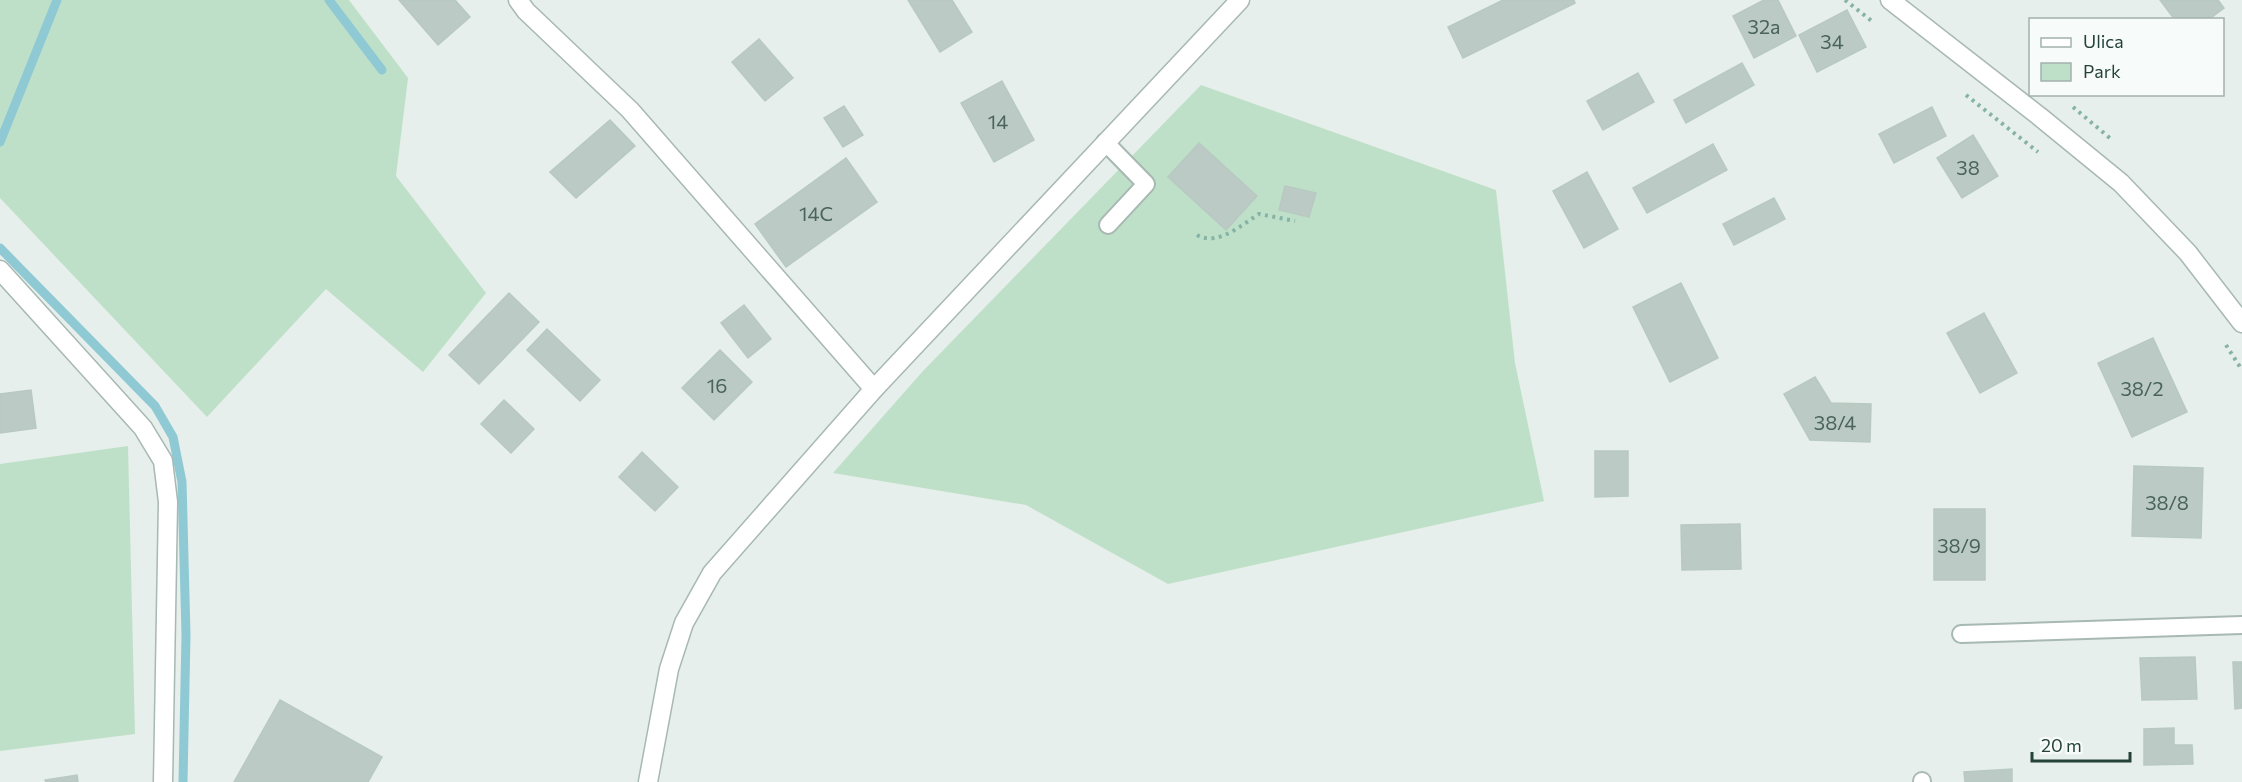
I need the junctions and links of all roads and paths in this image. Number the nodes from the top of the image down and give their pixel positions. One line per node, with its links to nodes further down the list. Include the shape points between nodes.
1 (518, 0): 16 (street, via 630,110)
2 (1240, 0): 7 (street)
3 (1845, 0): 5 (path)
4 (1890, 0): 13 (street, via 2121,183 2188,253)
5 (1882, 29)
6 (1965, 94): 8 (path)
7 (1105, 142): 10 (lane, via 1146,184); 16 (street)
8 (2047, 159)
9 (1295, 221): 11 (path, via 1259,214 1220,237 1204,239)
10 (1108, 225)
11 (1197, 234)
12 (0, 270): 19 (street, via 143,428 163,461 168,502)
13 (2242, 323)
14 (2224, 342): 15 (path)
15 (2242, 370)
16 (874, 389): 20 (street, via 712,573 684,622 669,669)
17 (2242, 625): 18 (lane)
18 (1961, 633)
19 (163, 782)
20 (648, 782)

